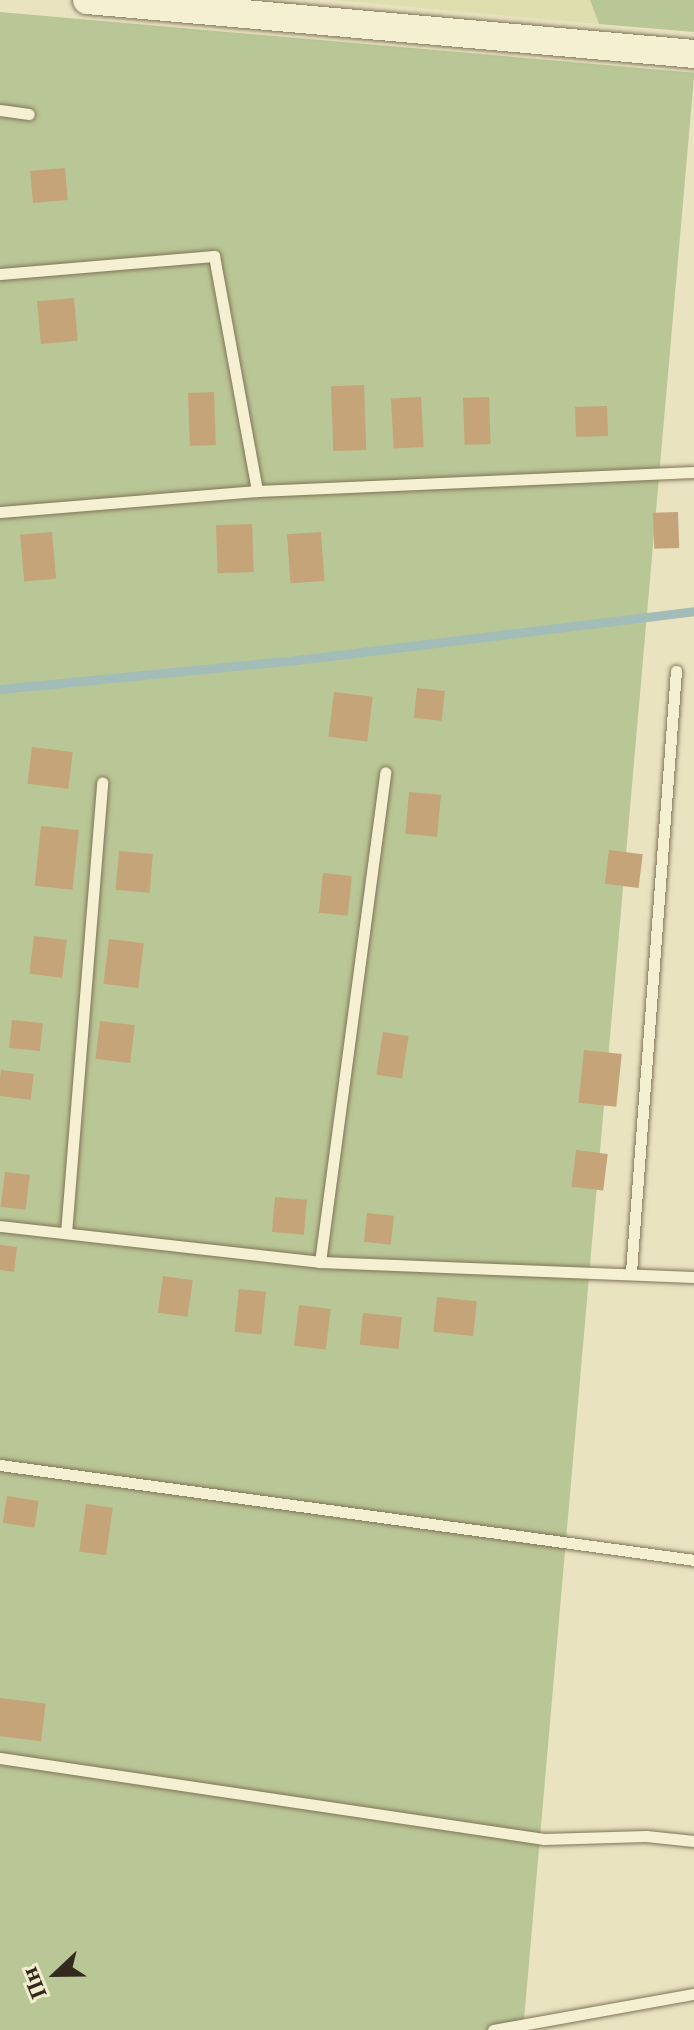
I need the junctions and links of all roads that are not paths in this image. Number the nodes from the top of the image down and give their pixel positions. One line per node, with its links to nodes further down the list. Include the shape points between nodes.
1 (87, 0): 2 (street)
2 (694, 54)
3 (0, 110): 4 (lane)
4 (29, 114)
5 (0, 274): 7 (lane, via 214,256)
6 (694, 472): 7 (lane)
7 (257, 491): 8 (lane)
8 (0, 512)
9 (676, 671): 15 (lane)
10 (385, 772): 14 (lane)
11 (102, 782): 13 (lane)
12 (0, 1226): 13 (lane)
13 (66, 1233): 14 (lane)
14 (320, 1262): 15 (lane)
15 (631, 1272): 16 (lane)
16 (694, 1277)
17 (0, 1465): 18 (lane)
18 (694, 1560)
19 (0, 1758): 20 (lane, via 544,1839 646,1836)
20 (694, 1841)
21 (694, 1994): 22 (lane)
22 (493, 2030)

